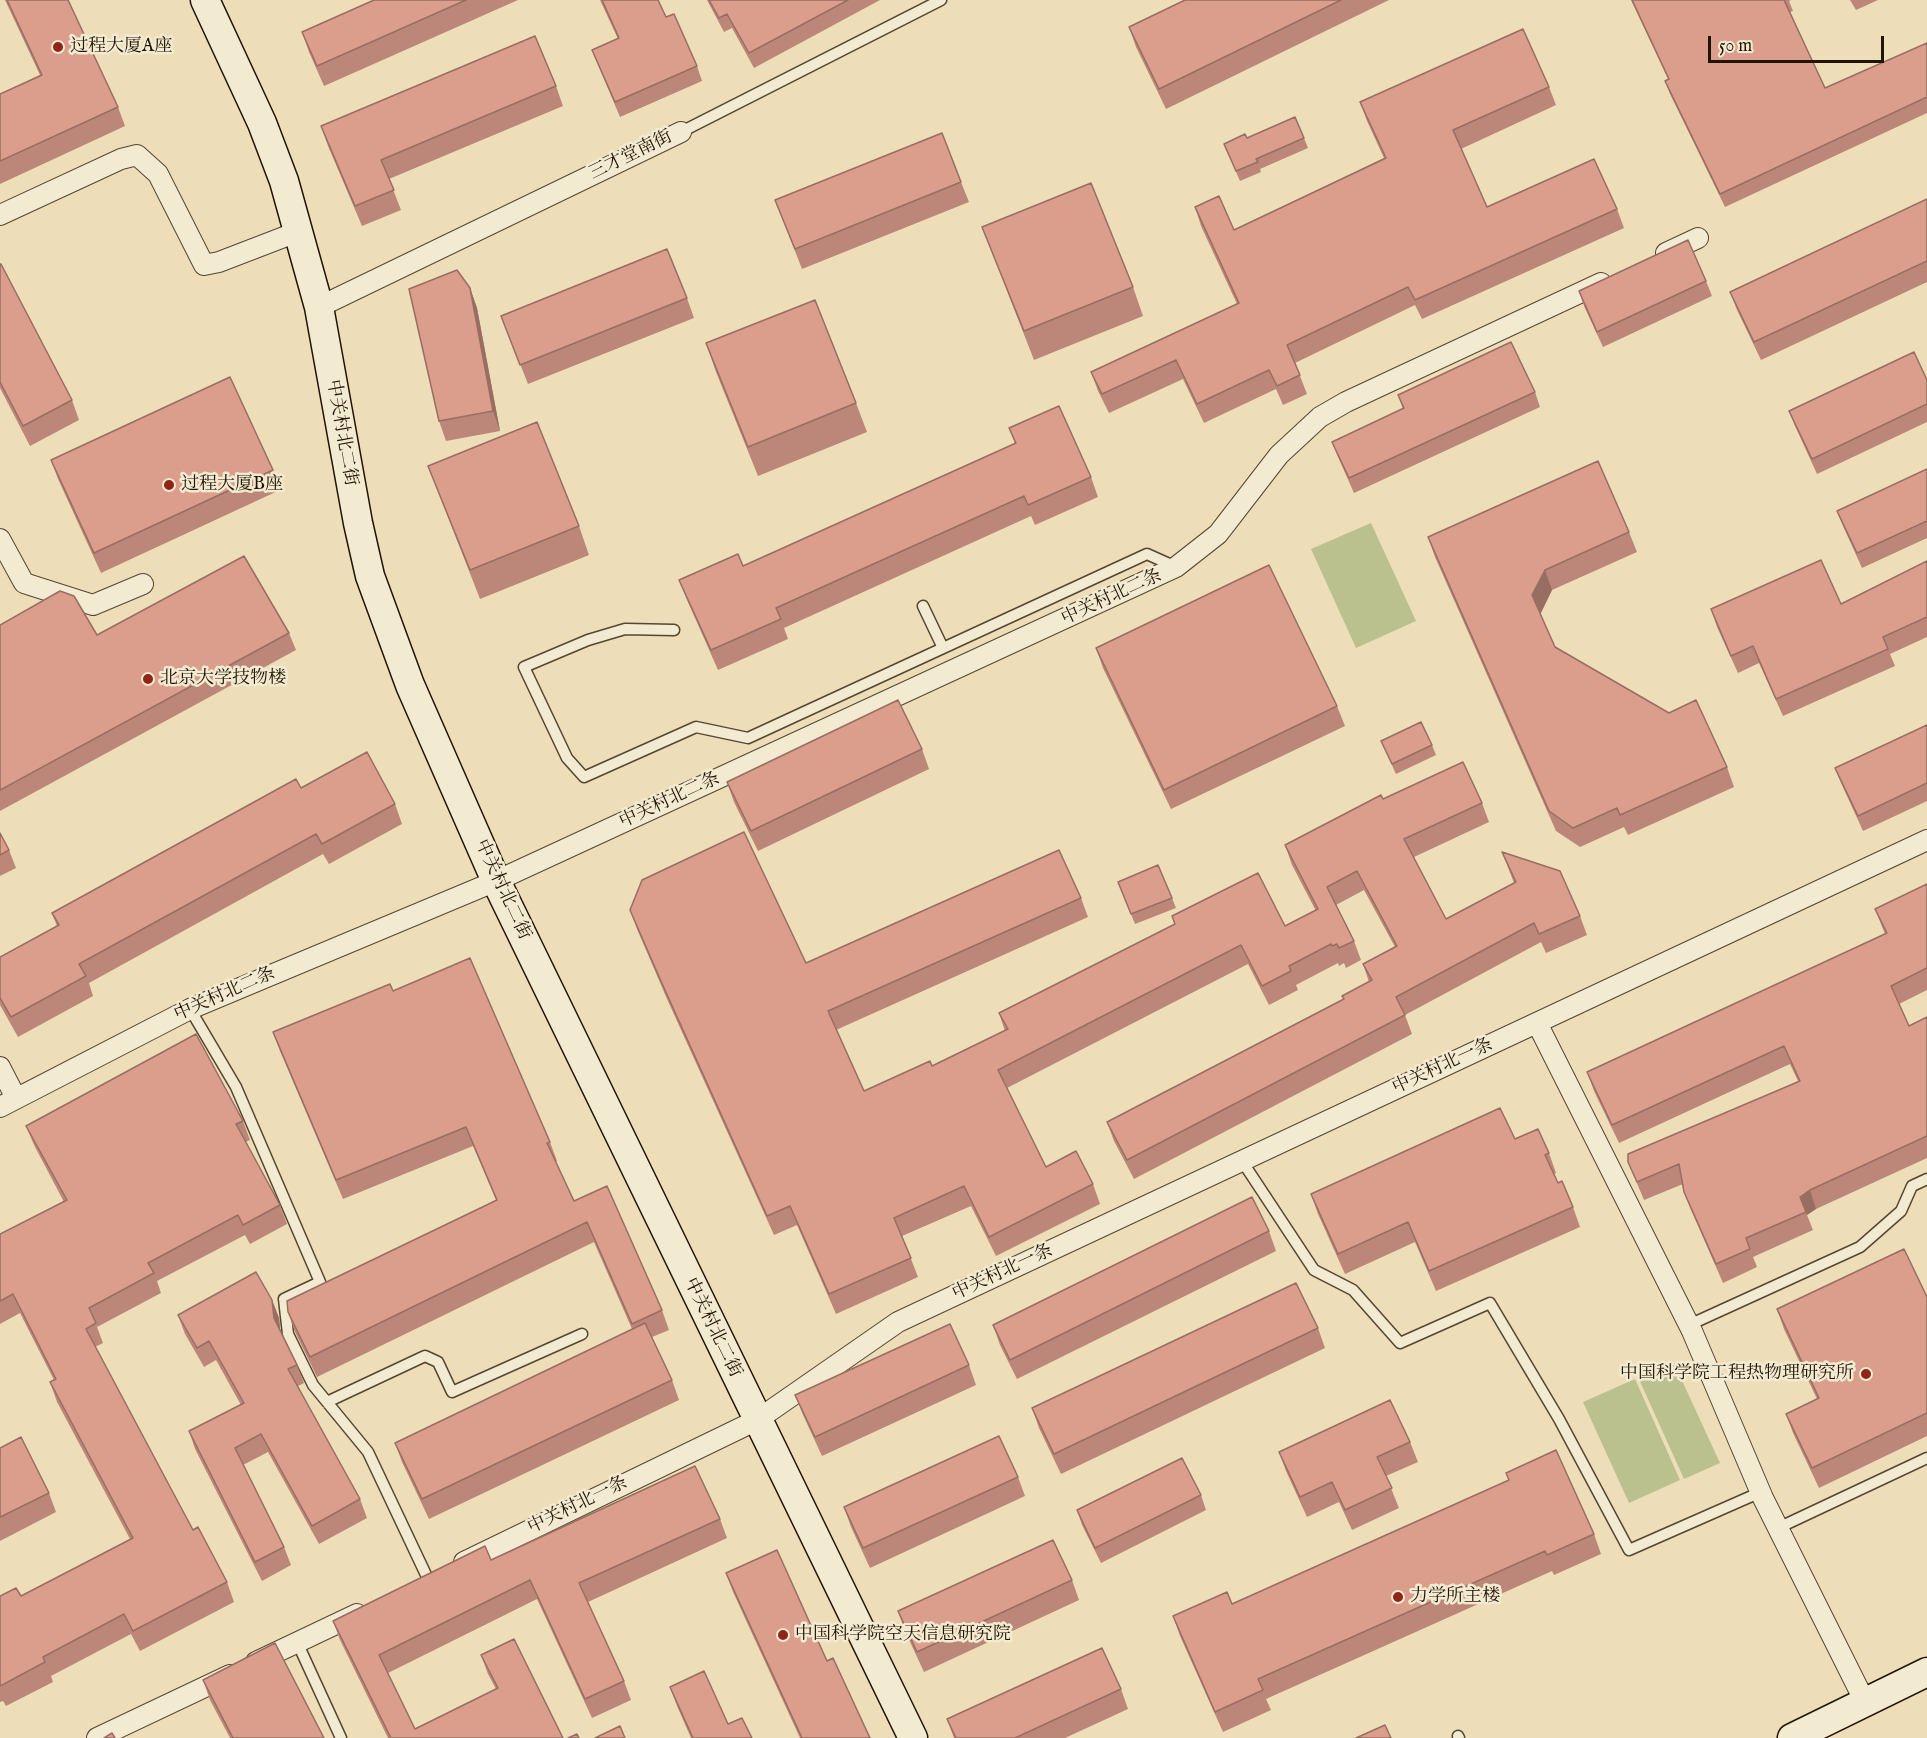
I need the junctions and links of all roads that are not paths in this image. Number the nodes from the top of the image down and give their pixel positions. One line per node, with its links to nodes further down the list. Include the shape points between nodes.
1 (205, 0): 5 (street, 中关村北二街, via 262,123 284,181)
2 (941, 0): 3 (lane, 三才堂南街)
3 (681, 132): 9 (street, 三才堂南街)
4 (0, 215): 5 (street, via 137,155 158,174 204,265)
5 (297, 232): 9 (street, 中关村北二街)
6 (1698, 238): 7 (street)
7 (1644, 263)
8 (1623, 273): 11 (street, 中关村北二条, via 1346,402 1298,436 1218,534)
9 (319, 307): 17 (street, 中关村北二街, via 370,576 410,685)
10 (0, 539): 12 (street, via 24,583 93,605)
11 (1176, 567): 15 (lane, via 1147,554); 17 (street, 中关村北二条)
12 (143, 584)
13 (923, 606): 15 (lane)
14 (674, 630): 15 (lane, via 625,628 524,667 567,758 584,777 696,727 748,738)
15 (943, 648)
16 (1927, 840): 19 (street, 中关村北一条)
17 (496, 881): 18 (street, 中关村北二条); 27 (street, 中关村北二街)
18 (190, 1009): 21 (street, 中关村北二条); 26 (lane, via 236,1087 320,1282 284,1299 288,1334 313,1385)
19 (1537, 1023): 22 (street, 中关村北一条); 24 (street)
20 (0, 1067): 21 (street)
21 (8, 1102)
22 (1242, 1161): 27 (street, 中关村北一条, via 898,1322); 29 (lane, via 1314,1270 1353,1290 1400,1343 1490,1303 1559,1419 1629,1550)
23 (1927, 1179): 24 (lane, via 1912,1186 1901,1211 1860,1247)
24 (1689, 1325): 29 (street)
25 (582, 1335): 26 (lane, via 452,1392 438,1362 426,1356)
26 (327, 1402): 31 (lane, via 368,1452)
27 (756, 1420): 31 (street, 中关村北一条); 39 (street, 中关村北二街)
28 (1927, 1458): 30 (lane)
29 (1761, 1492): 30 (street)
30 (1778, 1528): 36 (street)
31 (428, 1579): 32 (street, 中关村北一条)
32 (408, 1589)
33 (378, 1604): 34 (street)
34 (297, 1642): 37 (street); 38 (lane)
35 (1927, 1672): 36 (street)
36 (1865, 1702): 40 (street)
37 (97, 1738)
38 (341, 1738)
39 (913, 1738)
40 (1792, 1738)

